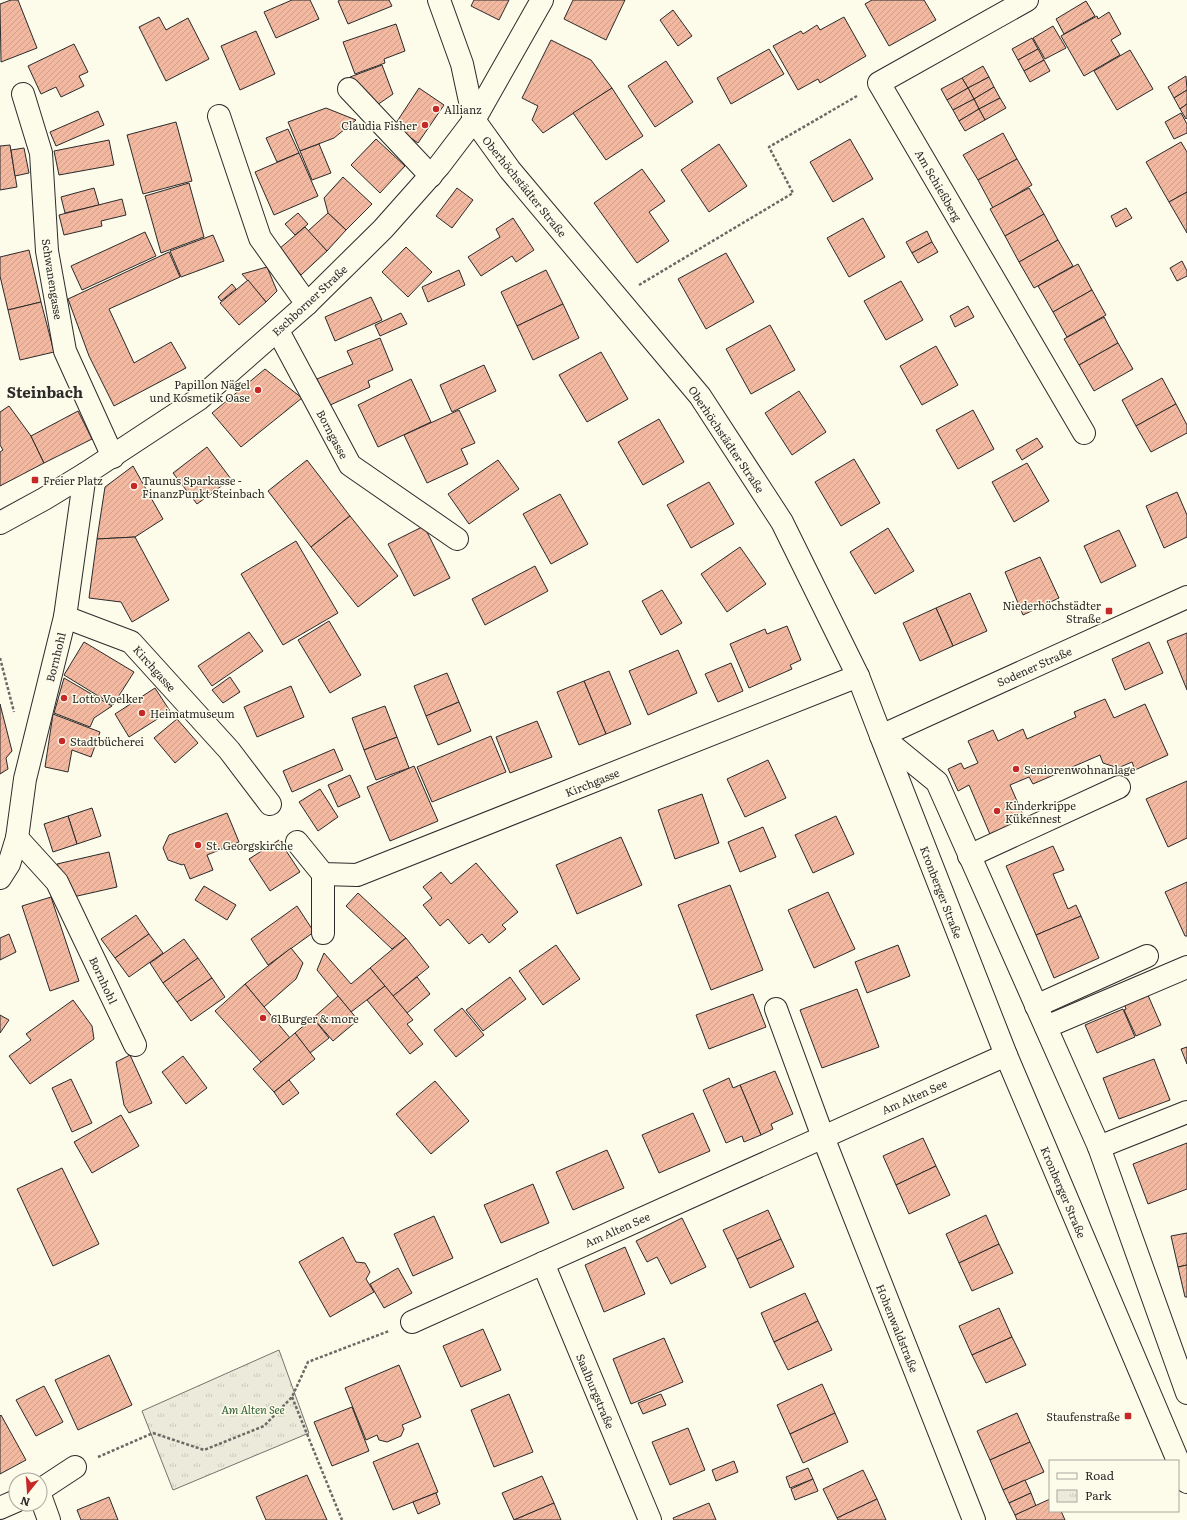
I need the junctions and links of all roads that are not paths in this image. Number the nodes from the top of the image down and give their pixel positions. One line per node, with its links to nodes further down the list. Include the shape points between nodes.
1 (439, 0): 7 (street, via 462,64)
2 (542, 0): 7 (street, Eschborner Straße)
3 (1027, 0): 11 (street, Am Schießberg, via 879,83)
4 (349, 89): 8 (street)
5 (23, 94): 12 (street, Schwanengasse, via 41,153 46,251 65,351)
6 (220, 116): 9 (street, via 260,238)
7 (474, 120): 8 (street, Eschborner Straße); 18 (street, Oberhöchstädter Straße, via 510,170 700,396 782,522)
8 (431, 176): 9 (street, Eschborner Straße, via 383,229)
9 (307, 304): 10 (street, Eschborner Straße)
10 (278, 331): 12 (street, Eschborner Straße, via 199,399); 15 (street, Borngasse, via 350,465)
11 (1084, 433)
12 (113, 457): 13 (street, Eschborner Straße)
13 (85, 474): 14 (street, Eschborner Straße); 17 (street, Bornhohl)
14 (0, 522)
15 (457, 538)
16 (1187, 597): 19 (street, Sodener Straße)
17 (65, 617): 21 (street, Kirchgasse, via 131,642 229,750); 22 (street, Bornhohl, via 25,779)
18 (858, 676): 19 (street, Oberhöchstädter Straße); 25 (street, Kirchgasse, via 357,875)
19 (881, 736): 24 (street, via 936,782); 34 (street, Kronberger Straße)
20 (1119, 787): 24 (street)
21 (270, 804)
22 (17, 838): 26 (street, Bornhohl, via 9,864); 33 (street, Bornhohl, via 57,882)
23 (296, 842): 25 (street)
24 (969, 856): 30 (street)
25 (323, 874): 27 (street)
26 (0, 878)
27 (323, 933)
28 (1148, 956): 30 (street)
29 (1187, 967): 32 (street)
30 (1036, 1006): 32 (street)
31 (776, 1009): 36 (street)
32 (1046, 1027): 37 (street)
33 (135, 1045)
34 (1006, 1056): 36 (street, Am Alten See); 41 (street, Kronberger Straße)
35 (1187, 1112): 37 (street)
36 (823, 1137): 38 (street, Am Alten See); 47 (street, Hohenwaldstraße)
37 (1099, 1147): 40 (street)
38 (543, 1263): 39 (street, Am Alten See); 46 (street, Saalburgstraße)
39 (412, 1322)
40 (1187, 1393)
41 (1178, 1460)
42 (1179, 1463): 44 (street, Kronberger Straße)
43 (75, 1467): 45 (street)
44 (1187, 1482)
45 (48, 1485)
46 (650, 1520)
47 (974, 1520)

